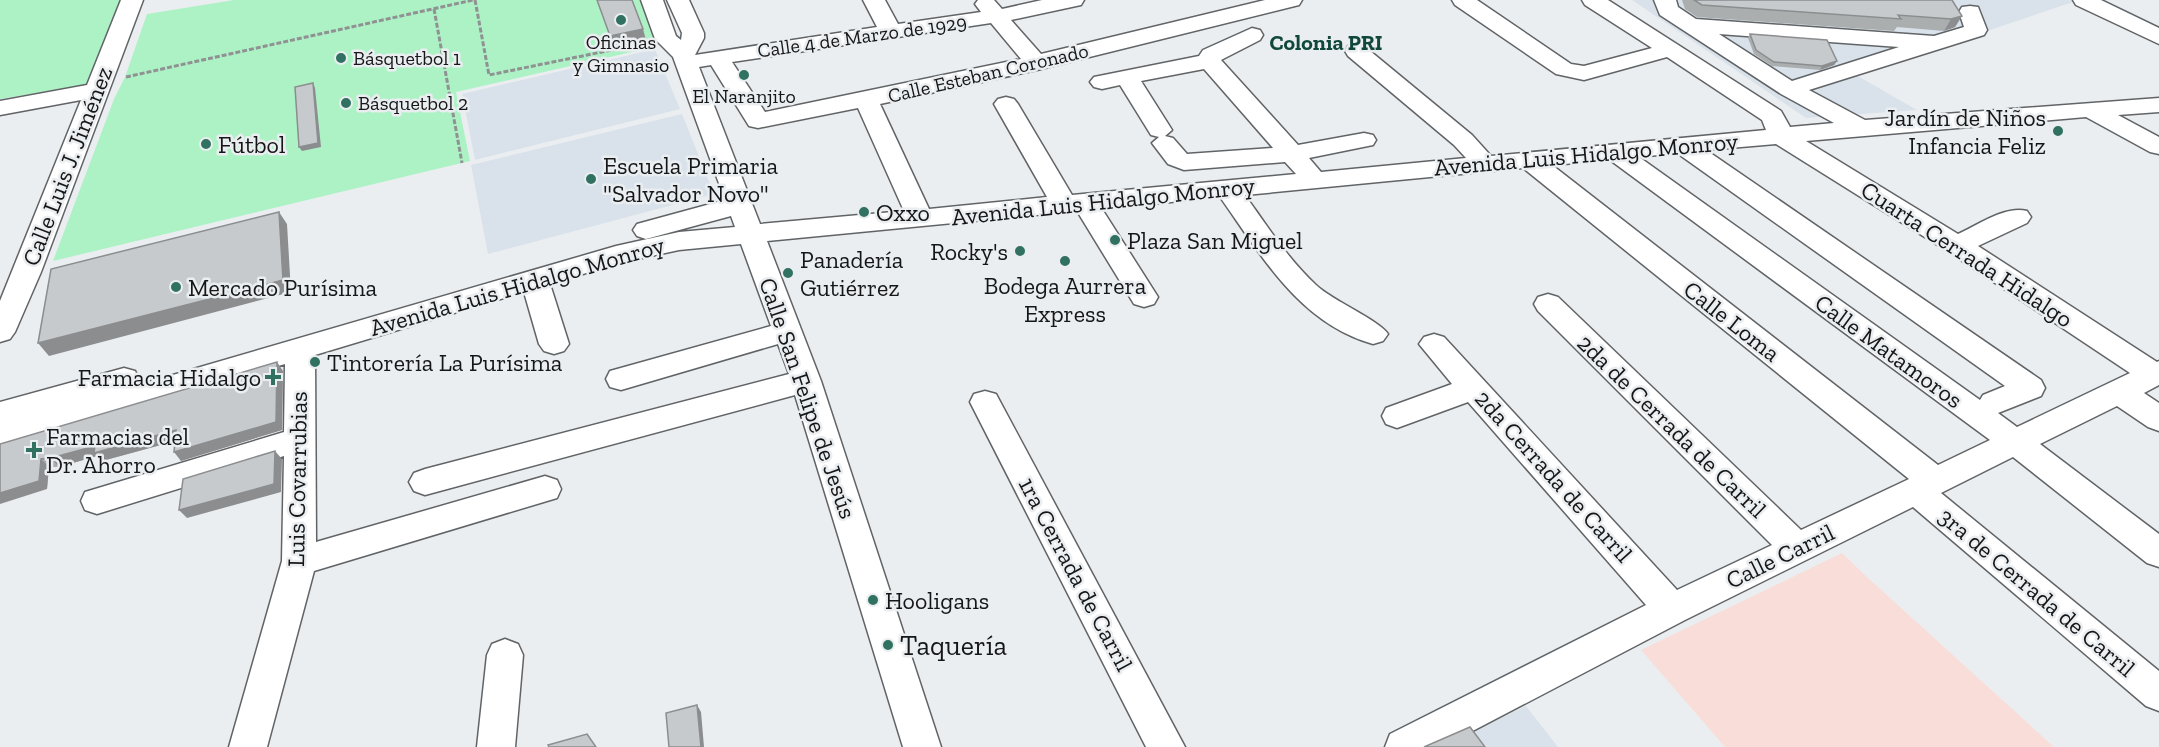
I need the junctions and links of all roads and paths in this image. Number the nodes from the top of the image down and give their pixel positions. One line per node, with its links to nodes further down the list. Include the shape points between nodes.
1 (132, 0): 28 (street, Calle Luis J. Jiménez)
2 (474, 0): 13 (path); 22 (path, via 489,75)
3 (652, 0): 22 (street, Calle San Felipe de Jesús)
4 (678, 0): 22 (street, via 693,38)
5 (874, 0): 16 (street)
6 (1073, 0): 12 (street, Calle 4 de Marzo de 1929)
7 (1291, 0): 25 (street, Calle Esteban Coronado)
8 (1463, 0): 20 (street, via 1564,69 1584,73)
9 (1593, 0): 20 (street)
10 (1665, 0): 15 (street, via 1668,10)
11 (2084, 0): 18 (street)
12 (989, 8): 16 (street, Calle 4 de Marzo de 1929); 25 (street)
13 (434, 9): 28 (path, via 125,77); 43 (path)
14 (1970, 12): 19 (street, via 1976,30)
15 (1691, 25): 19 (street); 29 (street)
16 (891, 32): 23 (street, Calle 4 de Marzo de 1929)
17 (1252, 35): 24 (street, via 1211,55)
18 (2159, 37)
19 (1935, 43): 29 (street)
20 (1672, 50): 36 (street, via 1773,116)
21 (1356, 51): 44 (street, via 1463,140)
22 (678, 52): 23 (street, Calle 4 de Marzo de 1929); 49 (street, Calle San Felipe de Jesús)
23 (716, 57): 30 (street, Calle Esteban Coronado, via 758,121)
24 (1209, 61): 26 (street); 41 (street)
25 (1037, 63): 30 (street, Calle Esteban Coronado)
26 (1126, 76): 27 (street); 41 (street, via 1177,159 1184,162)
27 (1102, 82)
28 (96, 89): 33 (street); 56 (street, Calle Luis J. Jiménez, via 27,272)
29 (1789, 89): 35 (street)
30 (867, 101): 50 (street)
31 (1006, 104): 47 (street)
32 (2159, 105): 34 (street, Avenida Luis Hidalgo Monroy)
33 (0, 108)
34 (2090, 110): 35 (street, Avenida Luis Hidalgo Monroy); 39 (street)
35 (1861, 128): 36 (street, Avenida Luis Hidalgo Monroy)
36 (1781, 136): 38 (street, Avenida Luis Hidalgo Monroy); 51 (street, Cuarta Cerrada Hidalgo)
37 (1364, 140): 41 (street)
38 (1683, 146): 40 (street, Avenida Luis Hidalgo Monroy); 67 (street, via 2030,388)
39 (2159, 147)
40 (1616, 152): 42 (street, Avenida Luis Hidalgo Monroy); 73 (street, Calle Matamoros)
41 (1291, 154): 45 (street)
42 (1529, 160): 44 (street, Avenida Luis Hidalgo Monroy); 75 (street, Calle Loma)
43 (462, 163)
44 (1485, 164): 45 (street, Avenida Luis Hidalgo Monroy)
45 (1315, 180): 46 (street, Avenida Luis Hidalgo Monroy)
46 (1227, 188): 47 (street, Avenida Luis Hidalgo Monroy); 57 (street, via 1306,292 1340,317)
47 (1073, 202): 50 (street, Avenida Luis Hidalgo Monroy); 53 (street)
48 (2018, 217): 51 (street)
49 (744, 220): 50 (street, Avenida Luis Hidalgo Monroy); 52 (street, Avenida Luis Hidalgo Monroy); 55 (street, Calle San Felipe de Jesús); 68 (street, Avenida Luis Hidalgo Monroy, via 529,262)
50 (929, 224)
51 (1957, 245): 61 (street, Cuarta Cerrada Hidalgo)
52 (534, 279): 58 (street); 60 (street, Avenida Luis Hidalgo Monroy)
53 (1144, 297)
54 (1548, 304): 78 (street, 2da de Cerrada de Carril)
55 (788, 331): 62 (street); 63 (street, Calle San Felipe de Jesús)
56 (0, 332)
57 (1373, 334)
58 (554, 344)
59 (1434, 344): 64 (street, 2da Cerrada de Carril)
60 (300, 348): 71 (street, Avenida Luis Hidalgo Monroy); 72 (street, Luis Covarrubias)
61 (2156, 373): 65 (street, Calle Carril)
62 (621, 379)
63 (806, 381): 74 (street); 86 (street, Calle San Felipe de Jesús)
64 (1475, 387): 69 (street); 81 (street, 2da Cerrada de Carril)
65 (2120, 391): 70 (street); 73 (street, Calle Carril)
66 (986, 402): 87 (street, 1ra Cerrada de Carril)
67 (1994, 403)
68 (0, 414)
69 (1397, 416)
70 (2159, 419)
71 (0, 437)
72 (300, 439): 77 (street); 80 (street, Luis Covarrubias)
73 (2016, 442): 75 (street, Calle Carril); 79 (street, Calle Matamoros)
74 (425, 482)
75 (1925, 485): 78 (street, Calle Carril); 83 (street, 3ra de Cerrada de Carril)
76 (545, 489): 80 (street)
77 (97, 501)
78 (1796, 548): 81 (street, Calle Carril)
79 (2159, 553)
80 (299, 561): 84 (street, Luis Covarrubias)
81 (1672, 609): 88 (street, Calle Carril)
82 (505, 655): 85 (street)
83 (2159, 694)
84 (248, 747)
85 (496, 747)
86 (922, 747)
87 (1166, 747)
88 (1404, 747)

